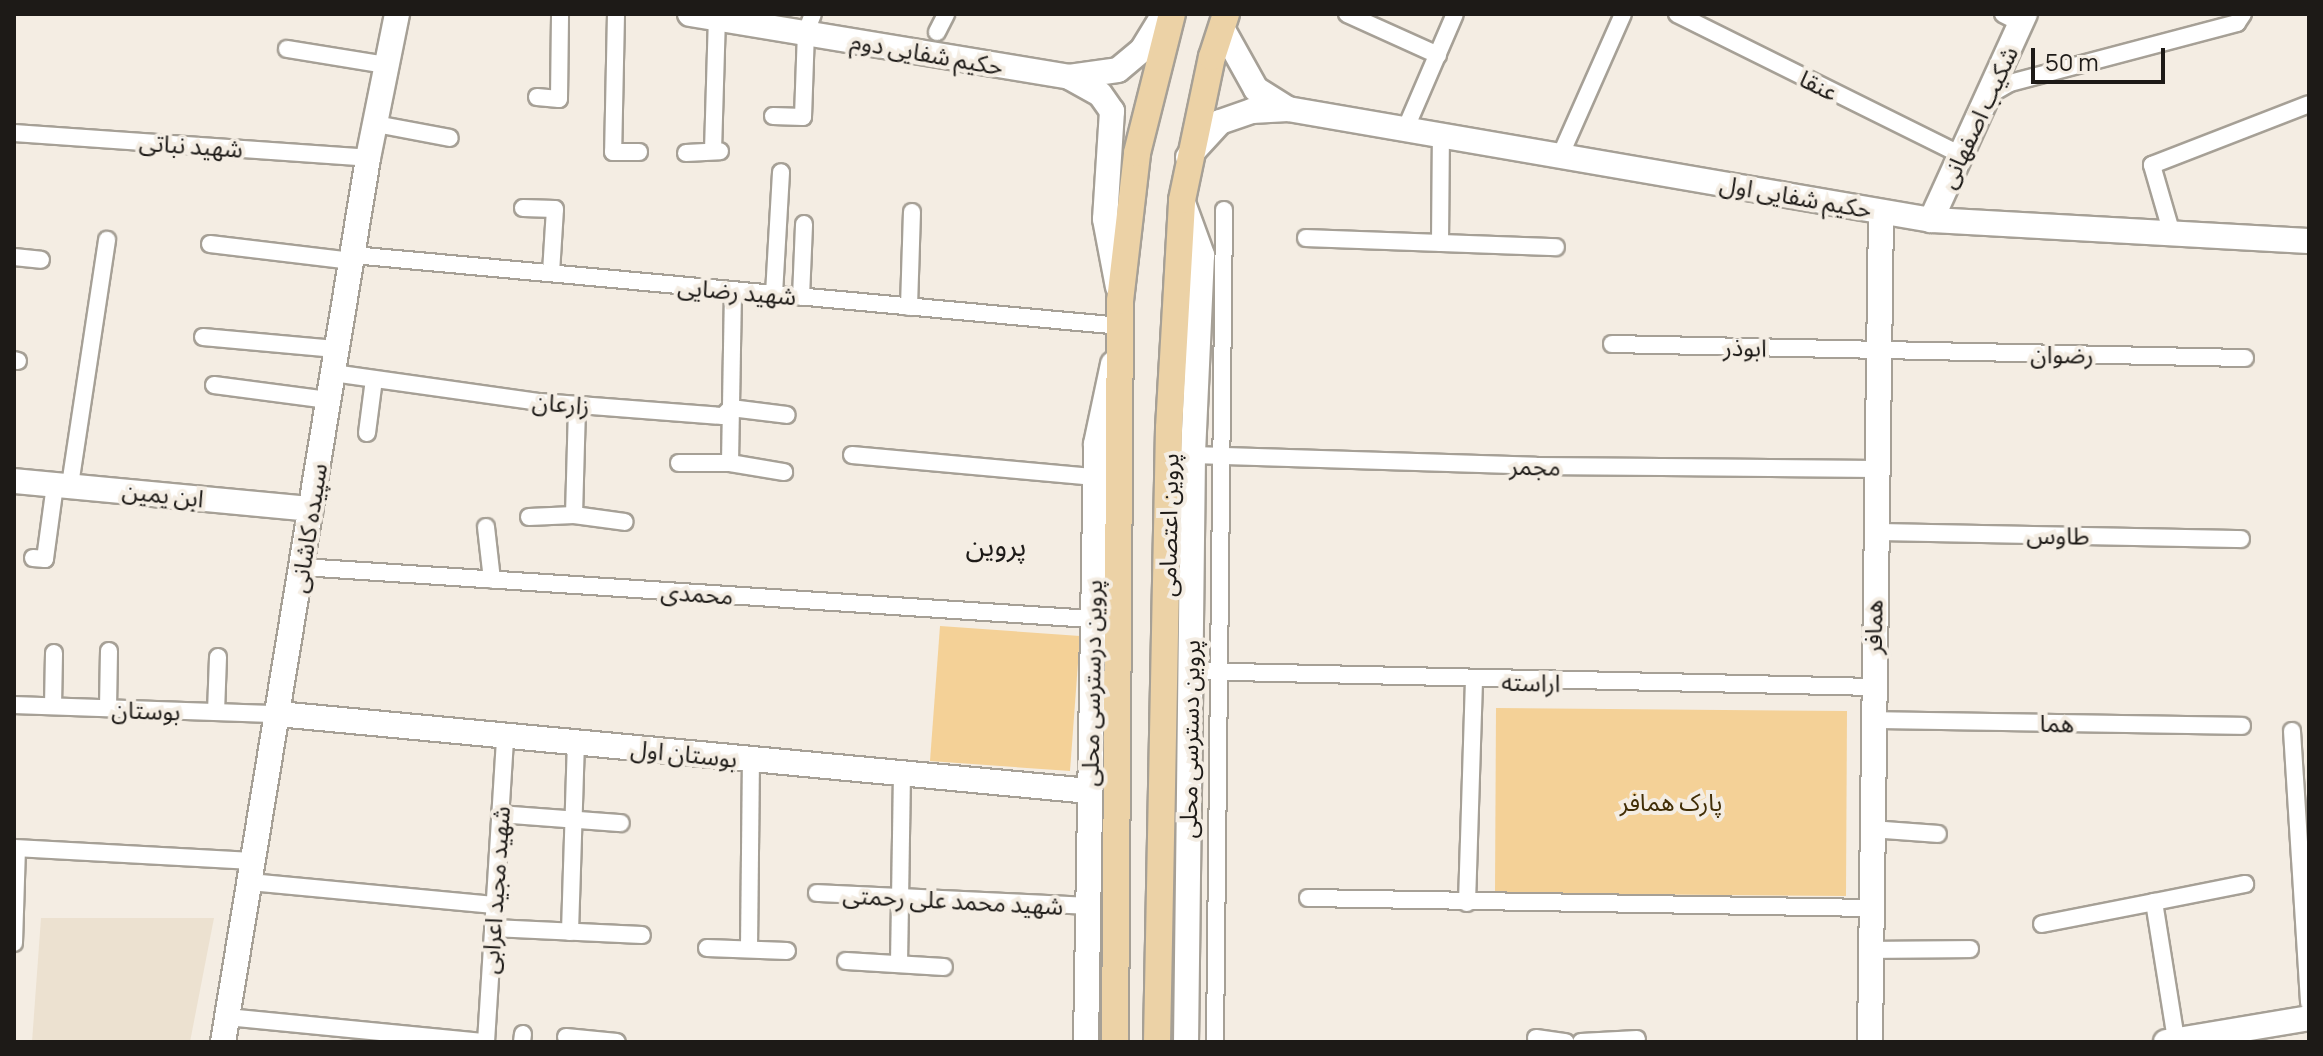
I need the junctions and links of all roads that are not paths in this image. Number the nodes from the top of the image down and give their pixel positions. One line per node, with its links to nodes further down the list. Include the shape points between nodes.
1 (397, 14): 20 (street, سپیده کاشانی)
2 (560, 14): 23 (street, via 559,99)
3 (616, 14): 32 (street, via 613,152)
4 (690, 14): 14 (street, حکیم شفایی دوم)
5 (946, 14): 17 (street)
6 (1164, 14): 21 (street, via 1142,50 1118,70)
7 (1172, 14): 61 (main road, پروین اعتصامی, via 1137,153)
8 (1347, 14): 19 (street)
9 (1455, 14): 19 (street)
10 (1623, 14): 34 (street)
11 (1677, 14): 35 (street, عنقا)
12 (2243, 14): 22 (street, via 2237,23 2010,83)
13 (2016, 17): 22 (street, شکیب اصفهانی)
14 (717, 18): 16 (street, حکیم شفایی دوم); 33 (street, via 718,151)
15 (1224, 21): 25 (street, via 1256,89); 36 (main road, پروین اعتصامی)
16 (809, 23): 21 (street, حکیم شفایی دوم); 26 (street, via 803,117)
17 (937, 32)
18 (287, 49): 20 (street)
19 (1438, 55): 28 (street)
20 (386, 65): 27 (street, سپیده کاشانی)
21 (1069, 77): 61 (street, via 1100,94 1112,111 1105,219)
22 (1987, 96): 35 (street, شکیب اصفهانی)
23 (537, 97)
24 (2309, 104): 46 (street, via 2152,165)
25 (1288, 109): 28 (street, حکیم شفایی اول); 36 (street, via 1252,111 1220,122)
26 (773, 116)
27 (376, 124): 31 (street); 37 (street, سپیده کاشانی)
28 (1405, 130): 30 (street, حکیم شفایی اول)
29 (14, 133): 37 (street, شهید نباتی)
30 (1441, 135): 34 (street, حکیم شفایی اول); 50 (street)
31 (450, 138)
32 (639, 152)
33 (686, 153)
34 (1561, 154): 43 (street, حکیم شفایی اول)
35 (1961, 155): 44 (street, شکیب اصفهانی)
36 (1188, 157): 39 (main road, پروین اعتصامی)
37 (368, 158): 54 (street, سپیده کاشانی)
38 (781, 172): 58 (street)
39 (1182, 200): 76 (street, پروین دسترسی محلی, via 1202,255); 156 (main road, پروین اعتصامی, via 1169,428)
40 (523, 208): 56 (street, via 555,209)
41 (1224, 210): 74 (street)
42 (912, 212): 60 (street)
43 (1881, 212): 44 (street, حکیم شفایی اول); 64 (street, همافر)
44 (1931, 220): 46 (street, حکیم شفایی اول)
45 (804, 224): 59 (street)
46 (2172, 234): 49 (street, حکیم شفایی اول)
47 (1306, 238): 50 (street)
48 (107, 240): 83 (street)
49 (2309, 241)
50 (1440, 243): 52 (street)
51 (210, 244): 54 (street, شهید رضایی)
52 (1556, 247)
53 (14, 257): 55 (street)
54 (352, 258): 56 (street, شهید رضایی); 66 (street, سپیده کاشانی)
55 (41, 260)
56 (551, 273): 57 (street, شهید رضایی)
57 (733, 290): 58 (street, شهید رضایی); 71 (street)
58 (774, 294): 59 (street, شهید رضایی)
59 (801, 297): 60 (street, شهید رضایی)
60 (909, 307): 61 (street, شهید رضایی)
61 (1120, 313): 81 (street, پروین درسترسی محلی); 155 (main road, پروین اعتصامی)
62 (203, 337): 66 (street, زارعان)
63 (1612, 344): 64 (street, ابوذر)
64 (1879, 350): 65 (street, رضوان); 79 (street, همافر)
65 (2245, 358)
66 (334, 361): 67 (street, زارعان); 69 (street, سپیده کاشانی)
67 (374, 379): 70 (street, زارعان); 73 (street)
68 (214, 385): 69 (street)
69 (328, 400): 84 (street, سپیده کاشانی)
70 (577, 405): 71 (street, زارعان, via 723,416); 85 (street)
71 (731, 408): 72 (street, زارعان); 78 (street)
72 (787, 415)
73 (367, 433)
74 (1222, 454): 76 (street, مجمر); 79 (street, مجمر, via 1536,466); 99 (street)
75 (852, 455): 81 (street)
76 (1193, 455): 98 (street, پروین دسترسی محلی)
77 (679, 463): 78 (street)
78 (730, 463): 80 (street)
79 (1876, 469): 89 (street, همافر)
80 (784, 472)
81 (1095, 477): 94 (street, پروین درسترسی محلی)
82 (14, 481): 83 (street, ابن یمین)
83 (63, 485): 84 (street, ابن یمین); 91 (street, via 45,559)
84 (311, 509): 92 (street, سپیده کاشانی)
85 (574, 515): 86 (street); 87 (street)
86 (529, 517)
87 (625, 522)
88 (486, 527): 93 (street)
89 (1875, 532): 90 (street, طاوس); 101 (street, همافر)
90 (2241, 539)
91 (33, 558)
92 (302, 567): 93 (street, محمدی); 106 (street, سپیده کاشانی)
93 (492, 580): 94 (street, محمدی)
94 (1092, 619): 114 (street, پروین درسترسی محلی)
95 (109, 651): 104 (street)
96 (54, 653): 103 (street)
97 (218, 657): 105 (street)
98 (1190, 671): 99 (street, اراسته); 157 (street, پروین دسترسی محلی)
99 (1220, 675): 100 (street, اراسته); 158 (street)
100 (1474, 681): 101 (street, اراسته); 127 (street)
101 (1872, 687): 107 (street, همافر)
102 (14, 705): 103 (street, بوستان)
103 (53, 706): 104 (street, بوستان)
104 (108, 708): 105 (street, بوستان)
105 (216, 712): 106 (street, بوستان)
106 (278, 714): 110 (street, بوستان اول); 121 (street, سپیده کاشانی)
107 (1872, 720): 108 (street, هما); 118 (street, همافر)
108 (2242, 726)
109 (2292, 731): 144 (street)
110 (505, 737): 111 (street, بوستان اول); 115 (street, شهید مجید اعرابی)
111 (576, 743): 112 (street, بوستان اول); 116 (street)
112 (751, 760): 113 (street, بوستان اول); 137 (street)
113 (902, 773): 114 (street, بوستان اول); 124 (street)
114 (1090, 791): 129 (street, پروین درسترسی محلی)
115 (500, 814): 116 (street); 128 (street, شهید مجید اعرابی)
116 (574, 820): 117 (street); 133 (street)
117 (621, 823)
118 (1872, 829): 119 (street); 130 (street, همافر)
119 (1938, 834)
120 (15, 848): 121 (street); 135 (street)
121 (252, 872): 128 (street); 145 (street, سپیده کاشانی)
122 (2245, 884): 126 (street)
123 (817, 893): 124 (street, شهید محمد علی رحمتی)
124 (900, 897): 129 (street, شهید محمد علی رحمتی); 142 (street)
125 (1308, 898): 127 (street)
126 (2154, 902): 131 (street); 150 (street)
127 (1467, 903): 130 (street)
128 (494, 905): 132 (street, شهید مجید اعرابی)
129 (1088, 906): 154 (street, پروین درسترسی محلی)
130 (1870, 908): 139 (street, همافر)
131 (2042, 924)
132 (493, 928): 133 (street); 152 (street, شهید مجید اعرابی)
133 (570, 932): 134 (street)
134 (642, 935)
135 (14, 943)
136 (707, 948): 137 (street)
137 (749, 948): 140 (street)
138 (1970, 949): 139 (street)
139 (1872, 950): 161 (street, همافر)
140 (787, 951)
141 (846, 961): 142 (street)
142 (899, 964): 143 (street)
143 (944, 967)
144 (2309, 1002)
145 (227, 1017): 151 (street, سپیده کاشانی); 152 (street)
146 (2309, 1018): 150 (street)
147 (566, 1037): 153 (street)
148 (1536, 1038): 159 (street)
149 (1637, 1039): 160 (street)
150 (2171, 1041)
151 (223, 1042)
152 (484, 1042)
153 (615, 1042)
154 (1086, 1042)
155 (1115, 1042)
156 (1157, 1042)
157 (1186, 1042)
158 (1215, 1042)
159 (1566, 1042)
160 (1581, 1042)
161 (1870, 1042)

